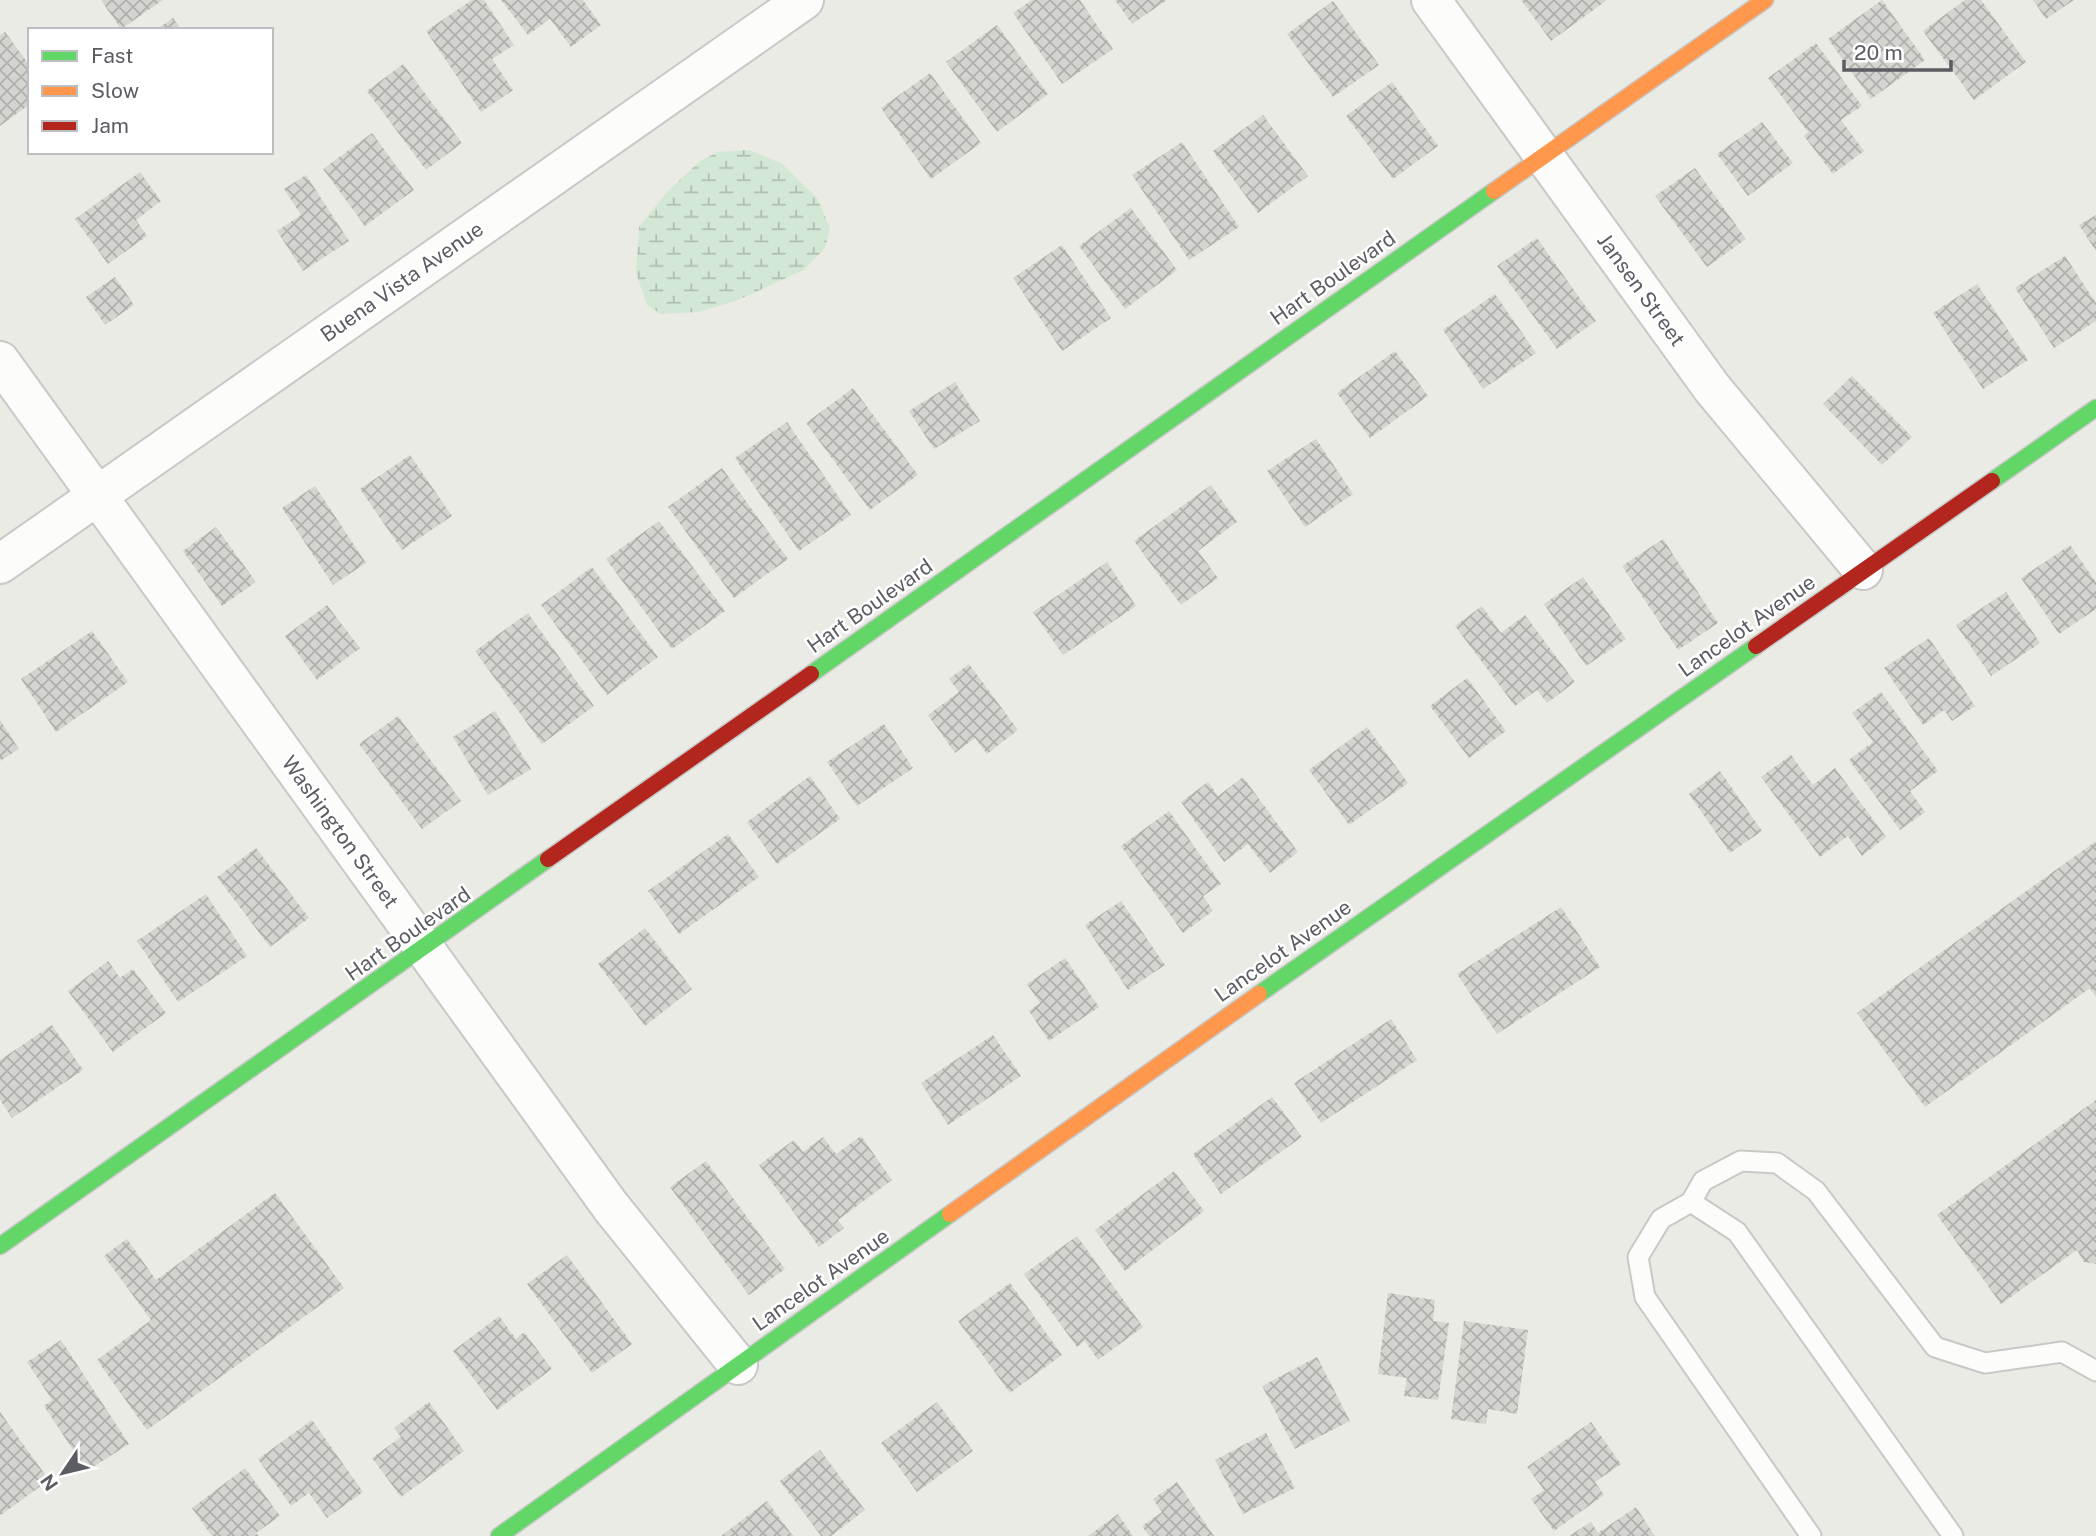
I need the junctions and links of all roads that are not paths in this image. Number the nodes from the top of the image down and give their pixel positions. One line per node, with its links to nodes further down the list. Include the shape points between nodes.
1 (804, 0): 7 (street, Buena Vista Avenue)
2 (1431, 0): 4 (street, Jansen Street)
3 (1765, 0): 4 (street, Hart Boulevard)
4 (1543, 155): 9 (street, Jansen Street, via 1712,388); 10 (street, Hart Boulevard)
5 (0, 361): 7 (street, Washington Street)
6 (2096, 408): 9 (street, Lancelot Avenue)
7 (95, 495): 8 (street, Buena Vista Avenue); 10 (street, Washington Street)
8 (0, 564)
9 (1863, 570): 13 (street, Lancelot Avenue)
10 (424, 948): 12 (street, Hart Boulevard); 13 (street, Washington Street, via 611,1206)
11 (1691, 1202): 14 (lane, via 1703,1181 1741,1161 1777,1163 1816,1191 1935,1347 1985,1363 2062,1352); 16 (lane, via 1661,1219 1638,1257 1645,1297); 17 (lane, via 1737,1232)
12 (0, 1246)
13 (738, 1365): 15 (street, Lancelot Avenue)
14 (2096, 1371)
15 (499, 1536)
16 (1811, 1536)
17 (1953, 1536)

